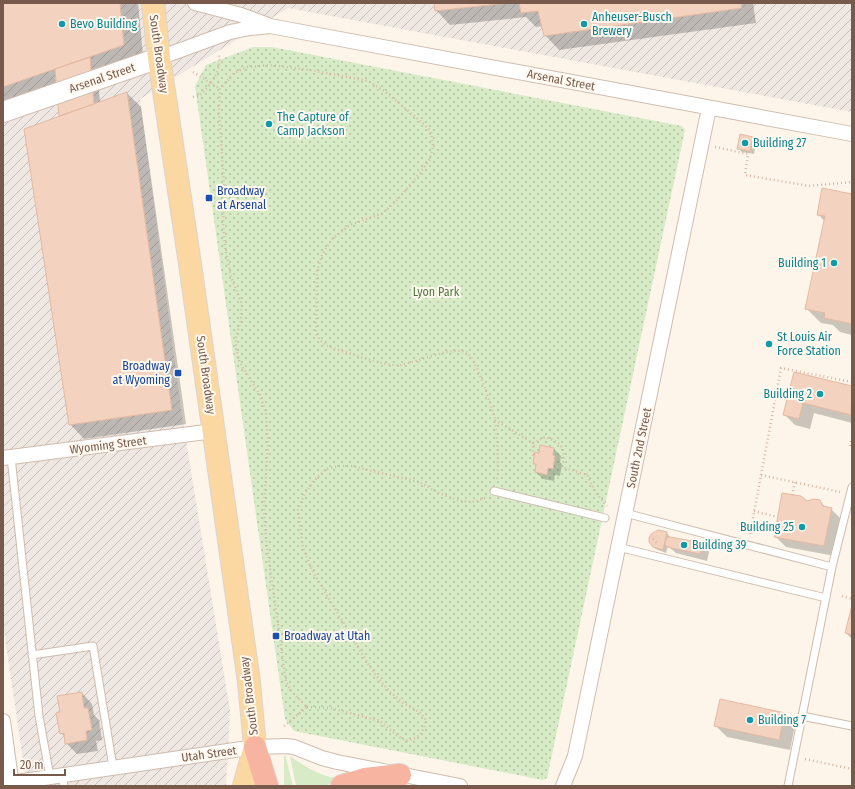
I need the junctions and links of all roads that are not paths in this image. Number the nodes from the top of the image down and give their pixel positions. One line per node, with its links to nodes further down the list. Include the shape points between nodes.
1 (153, 3): 4 (main road, South Broadway)
2 (195, 3): 3 (street, Arsenal Street, via 241,15)
3 (270, 26): 4 (street, Arsenal Street, via 230,32); 5 (street, Arsenal Street)
4 (159, 58): 6 (main road, Arsenal Street); 8 (main road, South Broadway)
5 (709, 108): 7 (street, Arsenal Street); 12 (street, South 2nd Street)
6 (3, 112)
7 (852, 134)
8 (214, 431): 9 (street, Wyoming Street); 21 (main road, South Broadway, via 249,682)
9 (7, 458): 17 (lane)
10 (494, 491): 13 (lane)
11 (851, 492): 15 (lane)
12 (625, 513): 14 (street, South 2nd Street); 15 (lane)
13 (605, 518)
14 (618, 546): 16 (lane); 31 (street, South 2nd Street, via 575,756)
15 (832, 567): 16 (lane)
16 (826, 598): 18 (lane)
17 (32, 655): 22 (lane, via 93,646); 24 (lane, via 39,716)
18 (802, 716): 20 (lane); 32 (lane)
19 (3, 721): 25 (street)
20 (852, 726)
21 (255, 747): 22 (street, Utah Street); 23 (street, Utah Street, via 294,747 322,758); 26 (main road, South Broadway); 27 (main road, South Broadway); 28 (highway)
22 (113, 767): 24 (street, Utah Street)
23 (400, 775): 29 (highway, via 365,779); 30 (street, Utah Street)
24 (59, 779): 25 (street, Utah Street)
25 (9, 784)
26 (244, 786)
27 (256, 786)
28 (267, 786)
29 (342, 786)
30 (460, 786)
31 (563, 786)
32 (788, 786)

